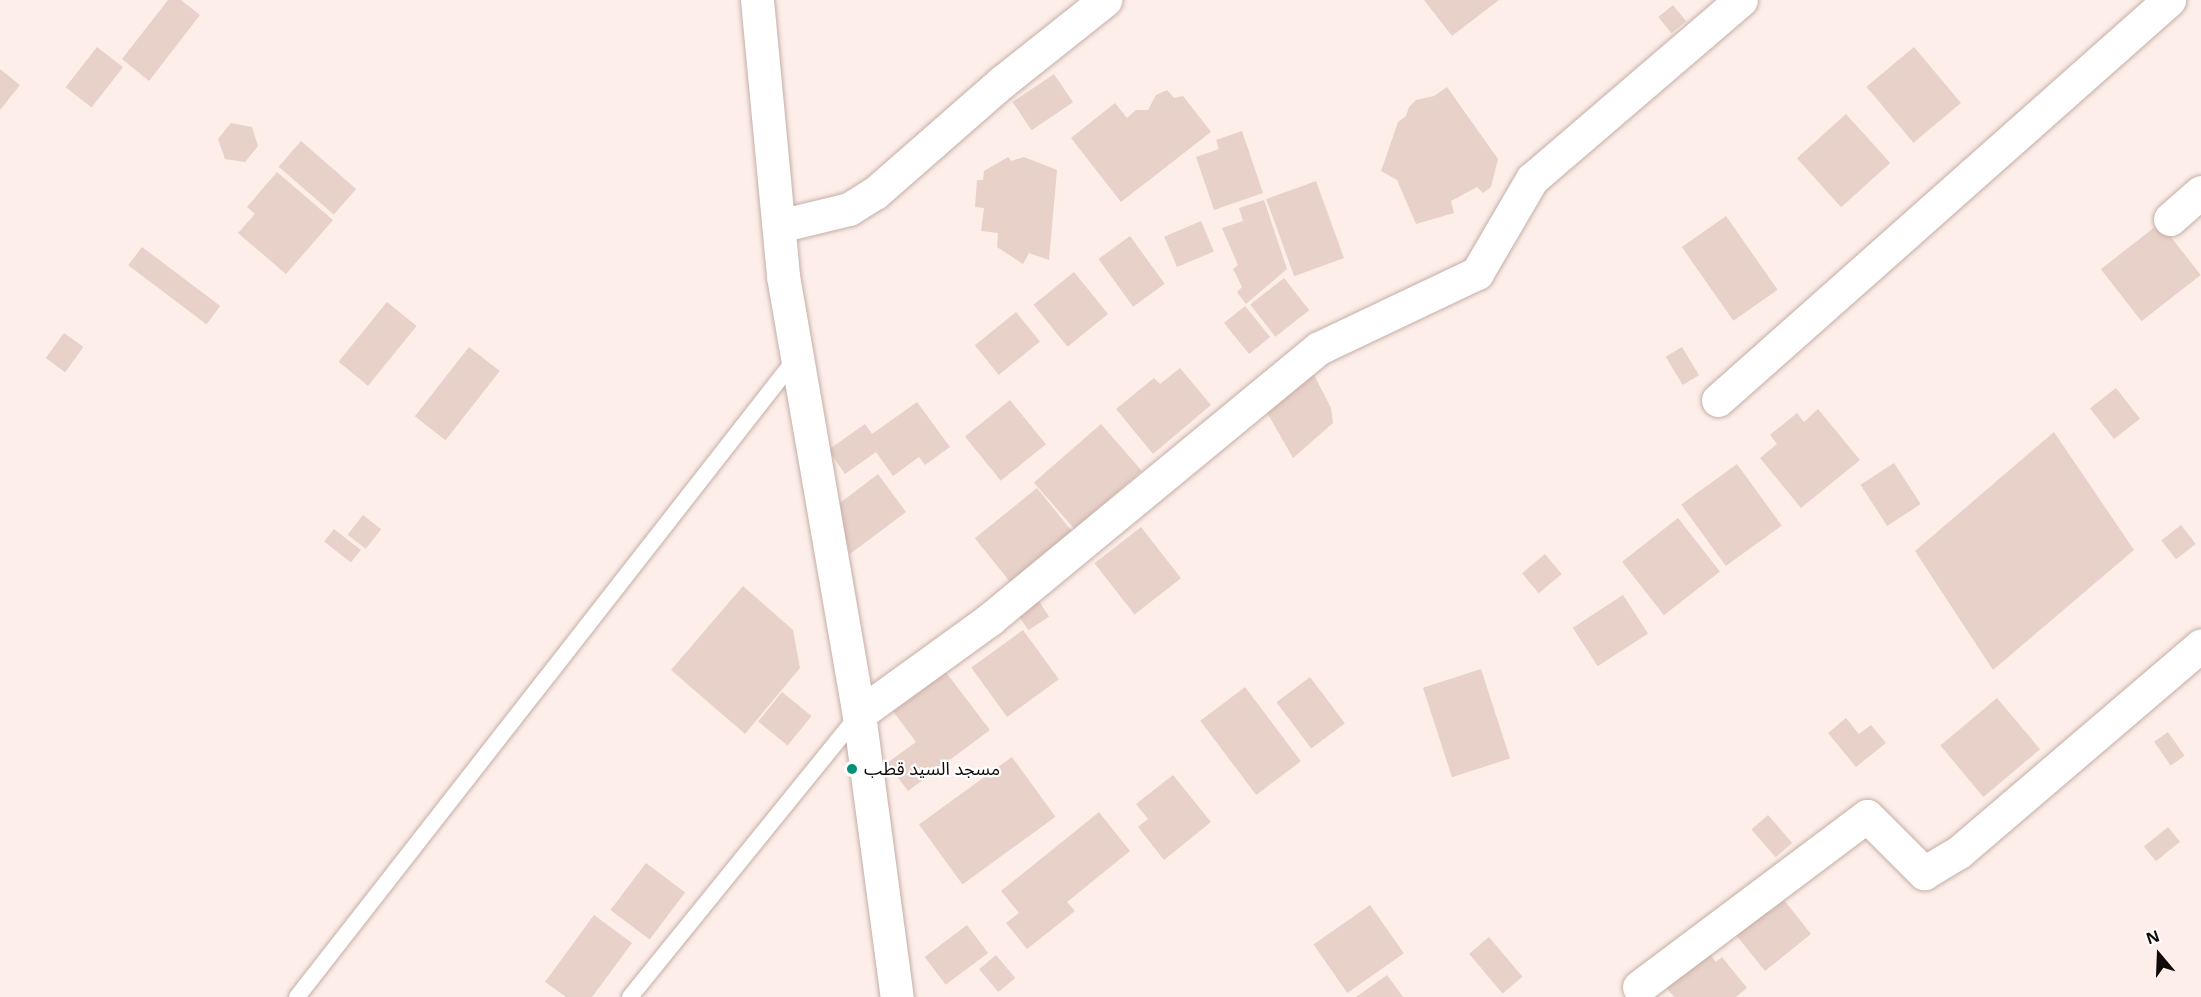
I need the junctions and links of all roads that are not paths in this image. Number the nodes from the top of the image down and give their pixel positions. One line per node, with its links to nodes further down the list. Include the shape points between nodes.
1 (757, 0): 7 (street)
2 (1105, 0): 7 (street, via 1002,82 875,193 849,208)
3 (1741, 0): 11 (street, via 1532,178 1477,273 1319,348 990,619)
4 (2169, 0): 9 (street)
5 (2201, 192): 6 (street)
6 (2170, 219)
7 (779, 226): 8 (street)
8 (796, 358): 11 (street); 13 (lane)
9 (1718, 400)
10 (2201, 645): 12 (street, via 1959,852 1924,873 1867,816)
11 (859, 714): 14 (lane); 15 (street)
12 (1639, 987)
13 (297, 997)
14 (630, 997)
15 (897, 997)

